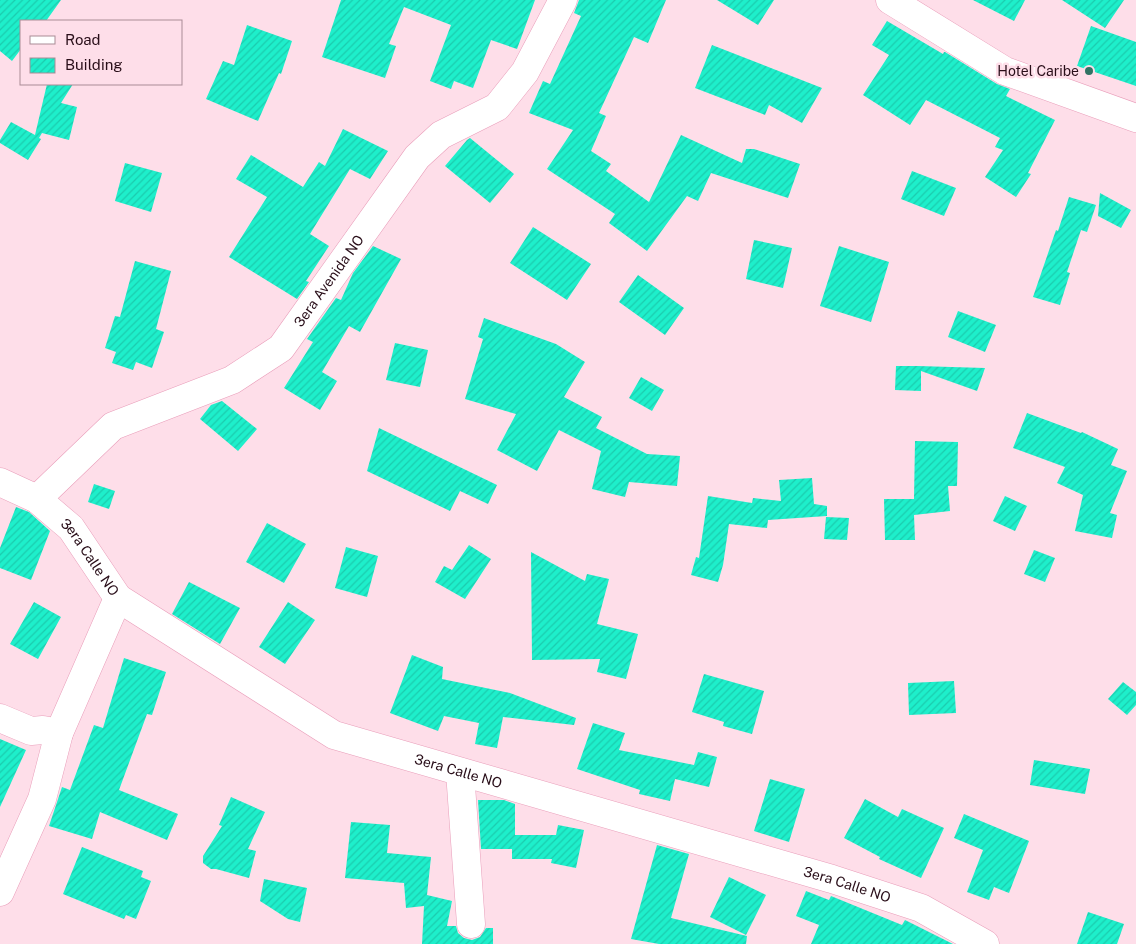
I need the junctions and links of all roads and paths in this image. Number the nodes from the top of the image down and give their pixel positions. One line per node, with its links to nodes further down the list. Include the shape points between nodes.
1 (563, 0): 5 (street, 3era Avenida NO, via 525,72 497,107 441,135 417,157 281,348 232,380 113,426)
2 (890, 0): 3 (street, via 1006,71)
3 (1136, 118)
4 (0, 482): 5 (street, 3era Calle NO)
5 (37, 499): 6 (street, 3era Calle NO, via 71,528)
6 (118, 598): 8 (street); 9 (street, 3era Calle NO, via 334,735)
7 (0, 718): 8 (street, via 31,731)
8 (59, 733): 10 (street, via 42,800)
9 (460, 772): 11 (street); 12 (street, 3era Calle NO, via 822,876 921,908)
10 (0, 892)
11 (472, 924)
12 (985, 944)

